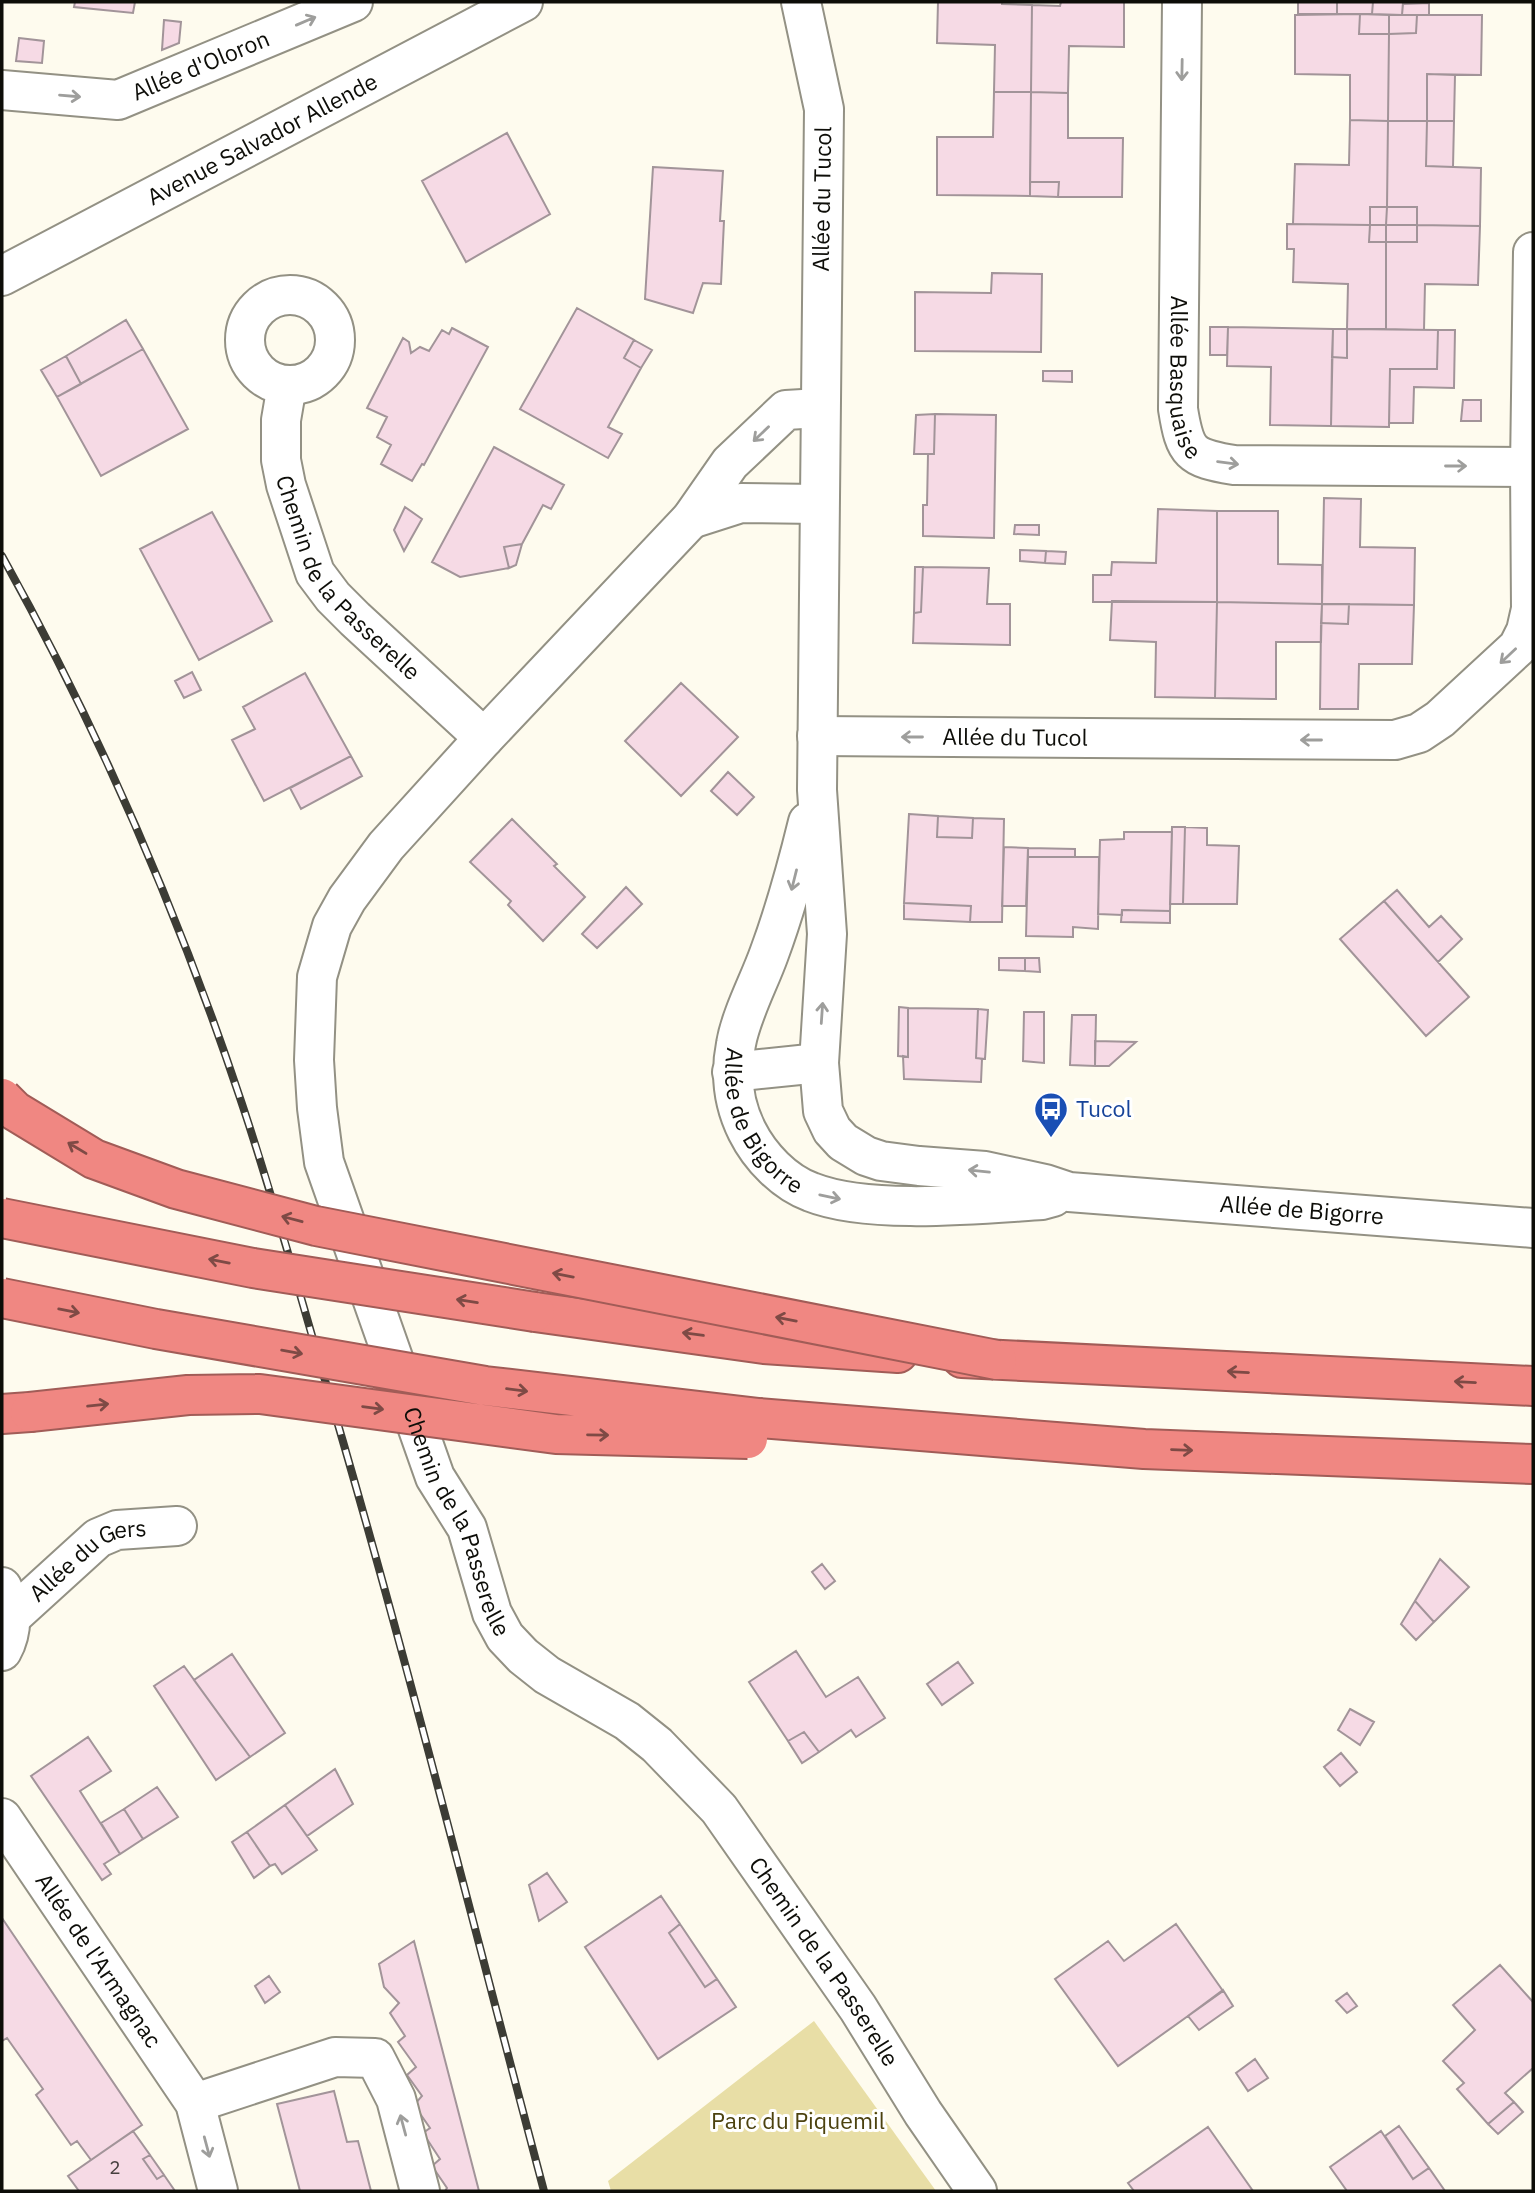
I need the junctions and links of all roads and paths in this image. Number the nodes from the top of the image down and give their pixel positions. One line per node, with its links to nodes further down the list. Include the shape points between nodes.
1 (353, 2): 5 (street, Allée d'Oloron, one-way to 1, via 118,100)
2 (523, 2): 7 (street, Avenue Salvador Allende)
3 (801, 2): 9 (street, Allée du Tucol, via 824,109)
4 (1182, 2): 10 (street, Allée Basquaise, one-way to 10, via 1178,409 1188,448 1207,460 1234,465)
5 (2, 90)
6 (1533, 252): 10 (street, Allée du Tucol)
7 (2, 276)
8 (287, 386): 14 (street, Chemin de la Passerelle, via 281,460 315,573 355,619)
9 (820, 408): 11 (street, Allée du Tucol); 12 (street, Chemin de la Passerelle, one-way to 12, via 786,410 730,463)
10 (1530, 467): 13 (street, Allée du Tucol, one-way to 13, via 1531,609 1526,631 1518,647 1419,733 1395,740)
11 (818, 504): 12 (street, Chemin de la Passerelle, via 741,503); 13 (street, Allée du Tucol)
12 (691, 519): 14 (street, Chemin de la Passerelle)
13 (817, 736): 15 (street, Allée de Bigorre)
14 (484, 737): 34 (street, Chemin de la Passerelle, via 386,846 346,899 332,926 317,977 315,1008 317,1108 324,1162 435,1477 467,1528 492,1613 505,1637 547,1675 627,1721 657,1745 719,1809)
15 (817, 790): 16 (street, Allée de Bigorre, one-way to 15, via 827,934); 17 (street, Allée de Bigorre, one-way to 17, via 789,901 736,1040)
16 (819, 1063): 17 (street); 19 (street, Allée de Bigorre, one-way to 16, via 985,1171 881,1161 854,1150 832,1130 823,1111)
17 (732, 1072): 19 (street, Allée de Bigorre, one-way to 19, via 737,1104 752,1140 776,1170 809,1192 904,1205 1042,1200)
18 (2, 1098): 23 (highway, one-way to 18, bridge, via 316,1226 176,1189 94,1159 15,1111)
19 (1069, 1192): 21 (street, Allée de Bigorre)
20 (2, 1218): 23 (highway, one-way to 20, bridge, via 764,1344 643,1327 253,1268)
21 (1533, 1228)
22 (2, 1298): 26 (highway, one-way to 26, bridge, via 485,1386 759,1418)
23 (997, 1360): 24 (highway, one-way to 23)
24 (1533, 1386)
25 (2, 1414): 26 (highway, one-way to 26, bridge, via 188,1395 260,1394 556,1434)
26 (1144, 1449): 27 (highway, one-way to 27, bridge)
27 (1533, 1464)
28 (177, 1526): 29 (street, Allée du Gers, via 117,1530 98,1538)
29 (5, 1619)
30 (2, 1818): 31 (street, Allée de l'Armagnac)
31 (195, 2103): 32 (street, Allée de l'Armagnac, one-way to 32); 33 (street, one-way to 31, via 396,2099 375,2058 335,2057)
32 (218, 2191)
33 (420, 2191)
34 (978, 2191)

